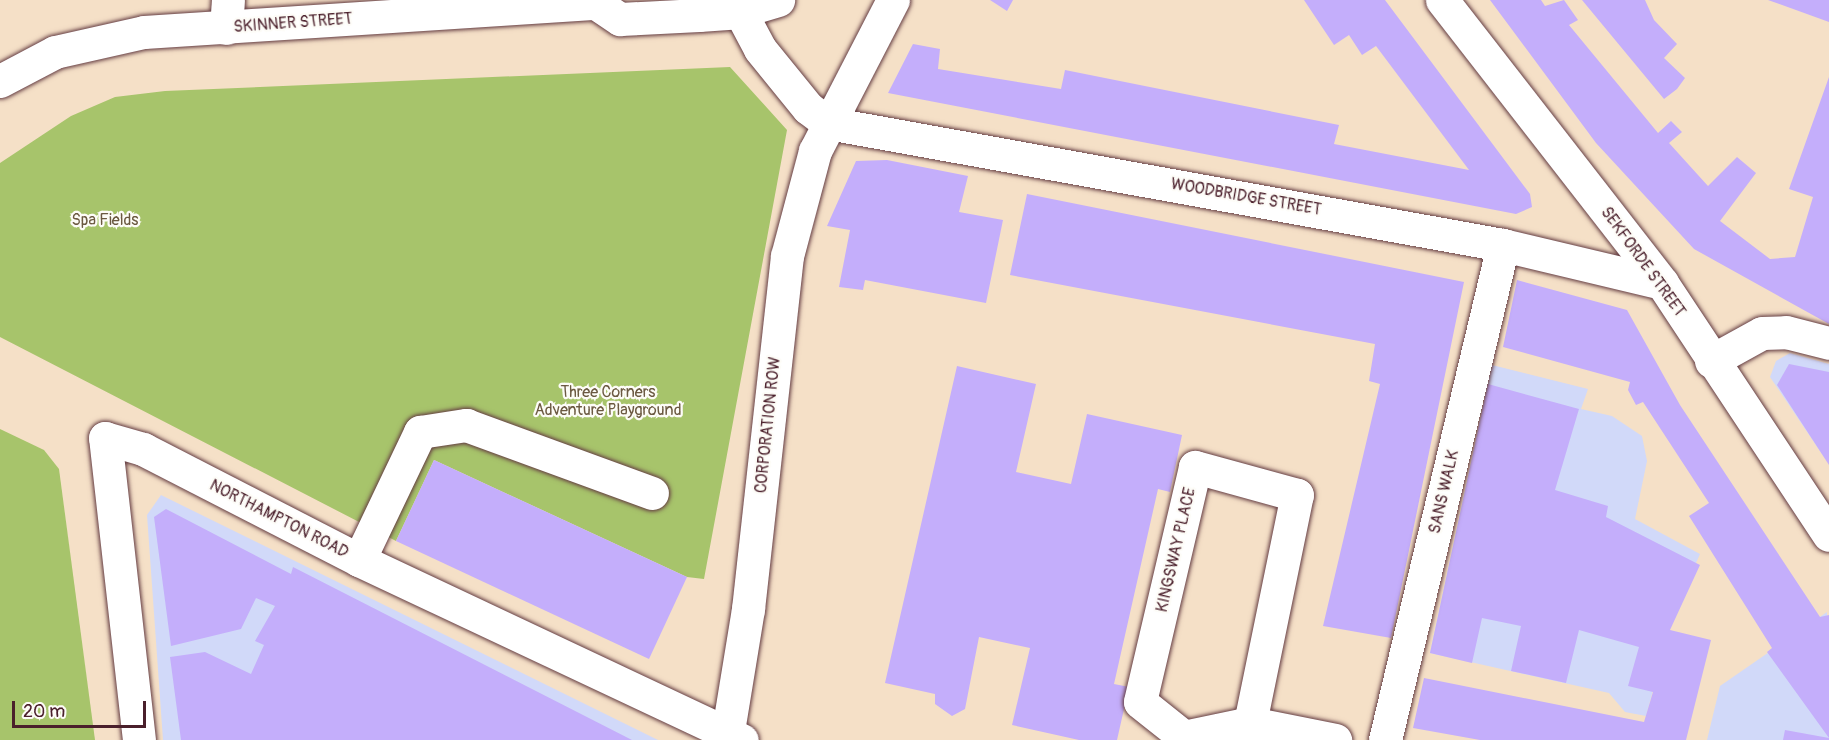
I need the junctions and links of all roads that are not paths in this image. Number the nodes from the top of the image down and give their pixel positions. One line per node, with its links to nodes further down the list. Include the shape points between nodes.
1 (778, 0): 5 (street, SKINNER STREET)
2 (893, 0): 8 (street)
3 (1442, 0): 10 (street, SEKFORDE STREET)
4 (597, 1): 5 (street, SKINNER STREET, via 620,19); 6 (street, SKINNER STREET)
5 (736, 6): 8 (street, via 808,108)
6 (227, 14): 7 (street, SKINNER STREET, via 55,52)
7 (0, 81)
8 (828, 123): 9 (street, WOODBRIDGE STREET); 17 (street, CORPORATION ROW, via 788,256)
9 (1503, 245): 10 (street, WOODBRIDGE STREET); 20 (street, SANS WALK)
10 (1662, 284): 12 (street, SEKFORDE STREET)
11 (1829, 343): 12 (street, via 1786,332 1762,333)
12 (1711, 361): 14 (street, SEKFORDE STREET)
13 (651, 493): 15 (street, via 466,424 420,432)
14 (1829, 535)
15 (359, 560): 17 (street, NORTHAMPTON ROAD); 18 (street, NORTHAMPTON ROAD, via 143,449 105,438)
16 (1250, 723): 16 (street, KINGSWAY PLACE, via 1184,737 1140,702 1195,467 1297,495); 19 (street, KINGSWAY PLACE)
17 (735, 736)
18 (139, 740)
19 (1335, 740)
20 (1385, 740)

